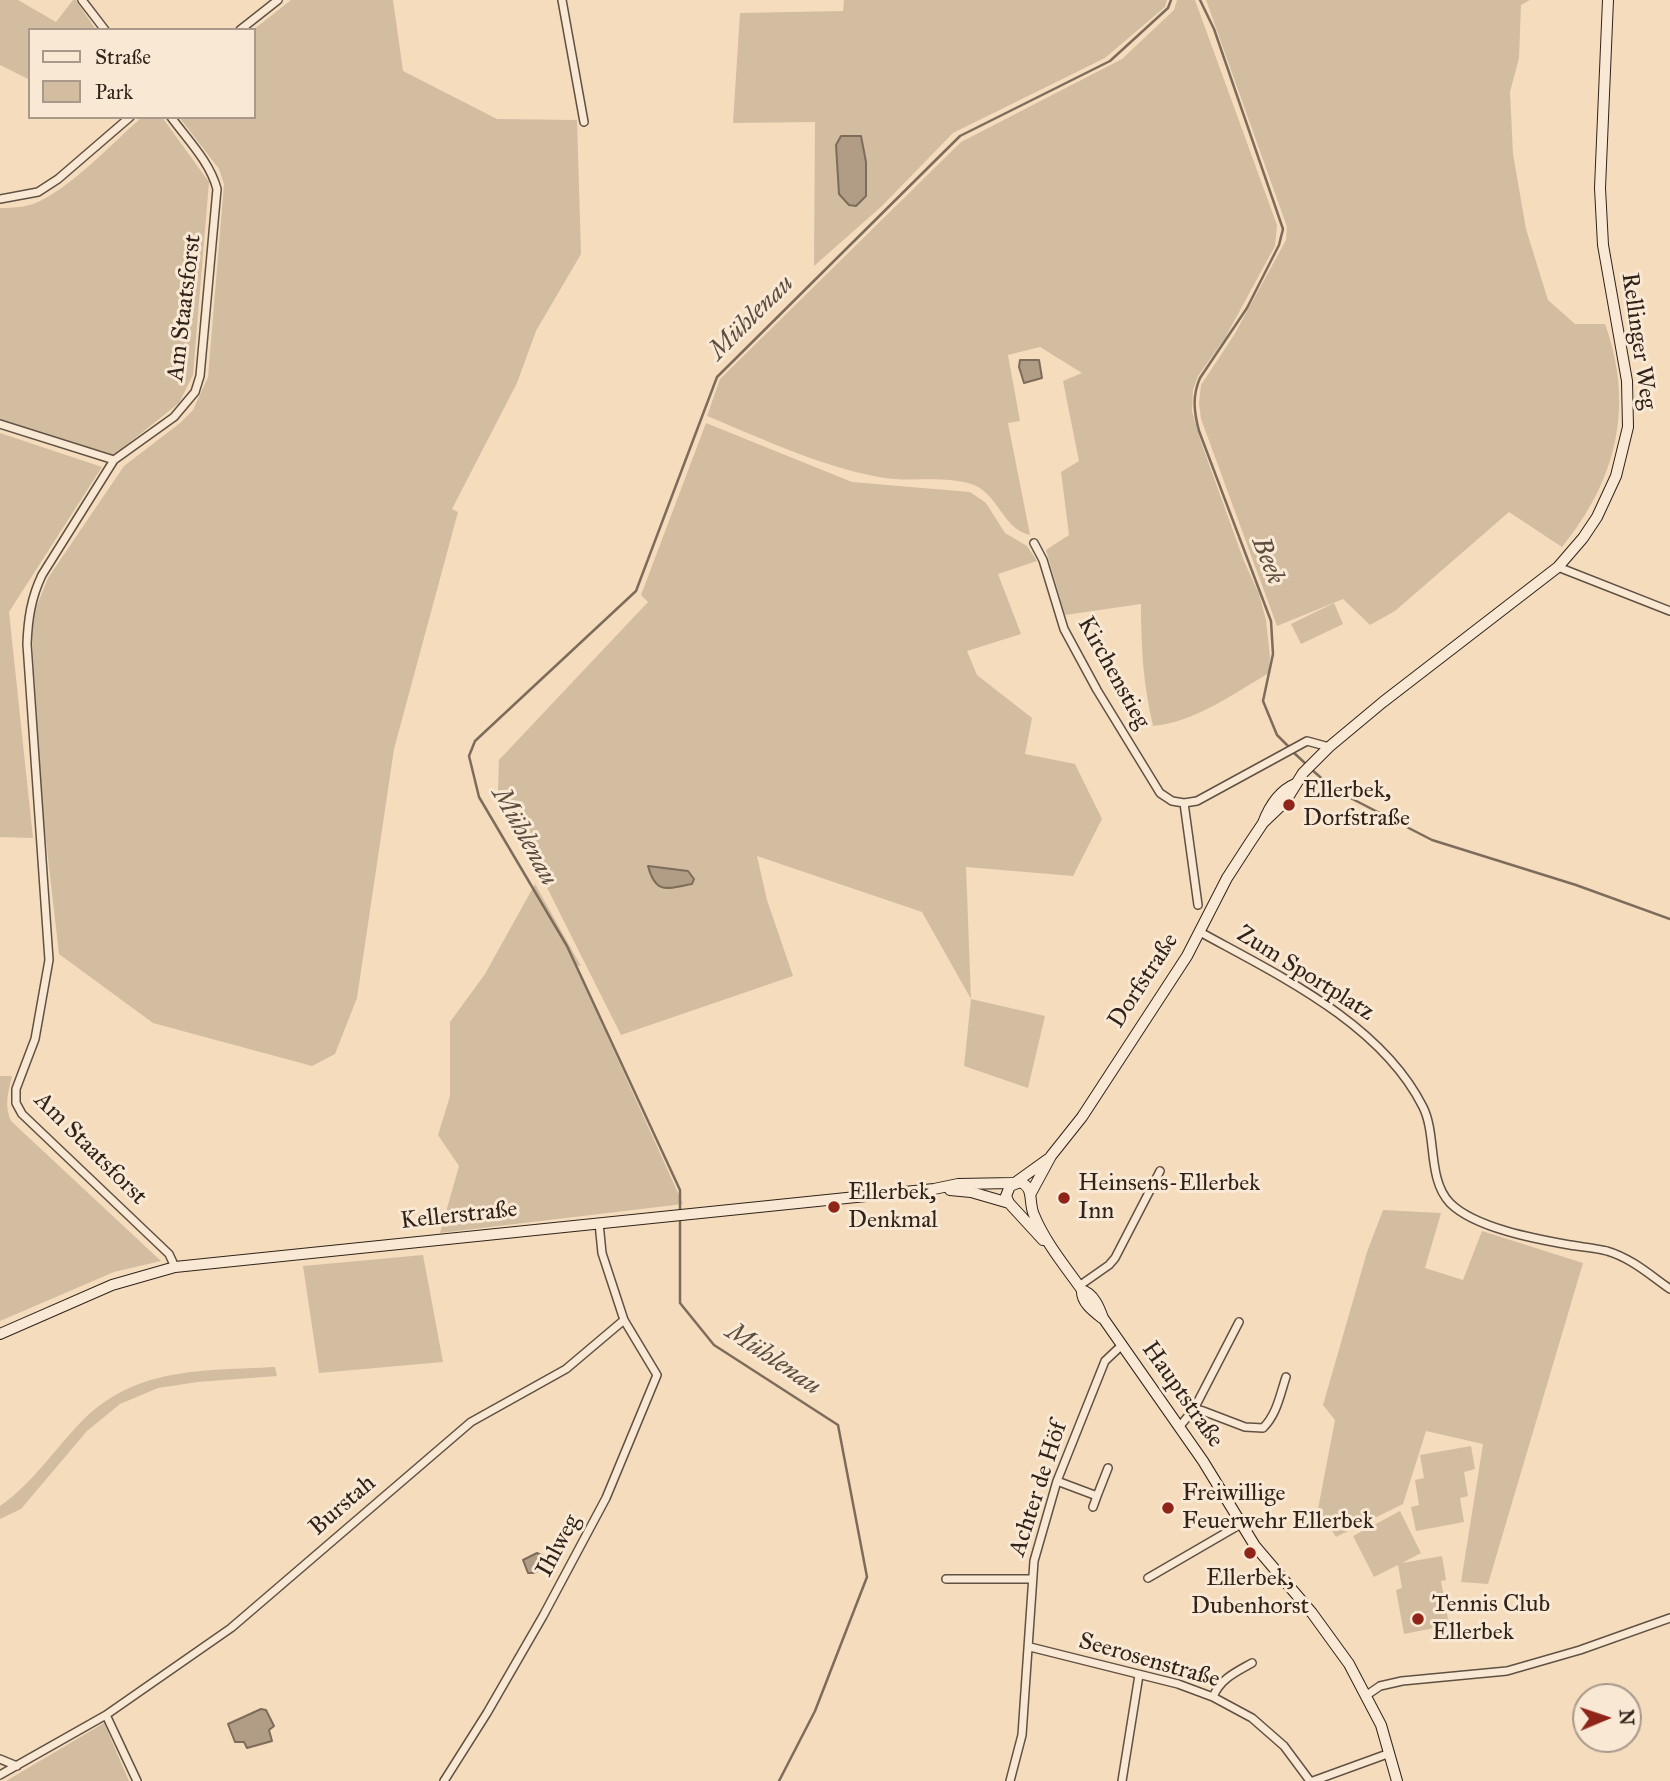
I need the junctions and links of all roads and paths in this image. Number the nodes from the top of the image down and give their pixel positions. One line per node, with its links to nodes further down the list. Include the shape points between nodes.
1 (82, 0): 5 (street)
2 (278, 0): 6 (street)
3 (562, 0): 9 (street)
4 (1608, 0): 14 (main road, Rellinger Weg, via 1600,188 1603,245 1628,381 1628,427 1616,476 1597,517)
5 (103, 28)
6 (243, 28)
7 (128, 119): 10 (street, via 38,192)
8 (173, 119): 12 (street, Am Staatsforst, via 208,166 217,189 200,376 195,392 174,417)
9 (584, 122)
10 (0, 199)
11 (0, 424): 12 (street)
12 (114, 460): 29 (street, Am Staatsforst, via 42,575 28,619 49,960 35,1039 16,1089 16,1103 22,1114 169,1254)
13 (1034, 543): 18 (street, Kirchenstieg, via 1064,629 1097,690 1160,793)
14 (1558, 567): 15 (street); 16 (main road, Rellinger Weg)
15 (1670, 611)
16 (1329, 747): 17 (main road, Rellinger Weg); 18 (street, via 1307,741 1197,801)
17 (1313, 762): 20 (main road, Dorfstraße, via 1285,802 1263,823 1227,878)
18 (1184, 803): 19 (street)
19 (1198, 905)
20 (1200, 932): 21 (main road, Dorfstraße, via 1082,1117); 31 (street, Zum Sportplatz, via 1292,985 1368,1036 1384,1052 1423,1107 1437,1174 1450,1203 1486,1223 1535,1239 1606,1251 1634,1263)
21 (1051, 1156): 23 (main road, Dorfstraße); 25 (main road, Dorfstraße)
22 (1160, 1171): 30 (street, via 1115,1258)
23 (1014, 1183): 24 (main road, Kellerstraße); 25 (main road, via 1024,1184); 26 (main road, via 1006,1192)
24 (934, 1189): 26 (main road, Kellerstraße, via 971,1192); 27 (main road, Kellerstraße)
25 (1030, 1196): 26 (main road, via 1026,1205); 28 (main road, Hauptstraße, via 1034,1215)
26 (1012, 1205): 28 (main road, Hauptstraße)
27 (599, 1223): 29 (main road, Kellerstraße); 32 (street, via 602,1253)
28 (1058, 1256): 30 (main road, Hauptstraße)
29 (175, 1267): 34 (main road, Kellerstraße, via 112,1285)
30 (1081, 1288): 35 (main road, Hauptstraße, via 1087,1303)
31 (1670, 1289)
32 (624, 1320): 53 (street, Burstah, via 566,1370 471,1422 231,1628); 59 (street, Ihlweg, via 657,1375 606,1498 543,1616)
33 (1239, 1322): 37 (street)
34 (0, 1334)
35 (1122, 1345): 38 (main road, Hauptstraße); 40 (street, Achter de Höf, via 1105,1362)
36 (1286, 1377): 37 (street, via 1270,1421 1263,1428 1244,1427)
37 (1194, 1409): 38 (street)
38 (1180, 1426): 43 (main road, Hauptstraße)
39 (1108, 1468): 41 (street)
40 (1057, 1481): 41 (street); 46 (street, Achter de Höf)
41 (1097, 1496): 42 (street)
42 (1093, 1507)
43 (1241, 1524): 44 (street); 51 (main road, Hauptstraße, via 1340,1651)
44 (1148, 1578)
45 (946, 1579): 46 (street)
46 (1031, 1579): 48 (street, Achter de Höf)
47 (1670, 1618): 51 (street, via 1507,1671 1402,1681 1380,1686)
48 (1030, 1647): 50 (street, Seerosenstraße); 60 (street, Achter de Höf, via 1022,1735)
49 (1252, 1663): 52 (street, via 1227,1678)
50 (1139, 1675): 52 (street, Seerosenstraße); 61 (street)
51 (1367, 1695): 54 (main road, Hauptstraße)
52 (1213, 1697): 62 (street, Seerosenstraße, via 1252,1718)
53 (106, 1715): 56 (street, Burstah); 58 (street)
54 (1390, 1754): 62 (street); 63 (main road, Hauptstraße)
55 (0, 1759): 56 (street)
56 (17, 1766): 57 (street, Burstah)
57 (0, 1775)
58 (137, 1781)
59 (444, 1781)
60 (1010, 1781)
61 (1122, 1781)
62 (1312, 1781)
63 (1397, 1781)

